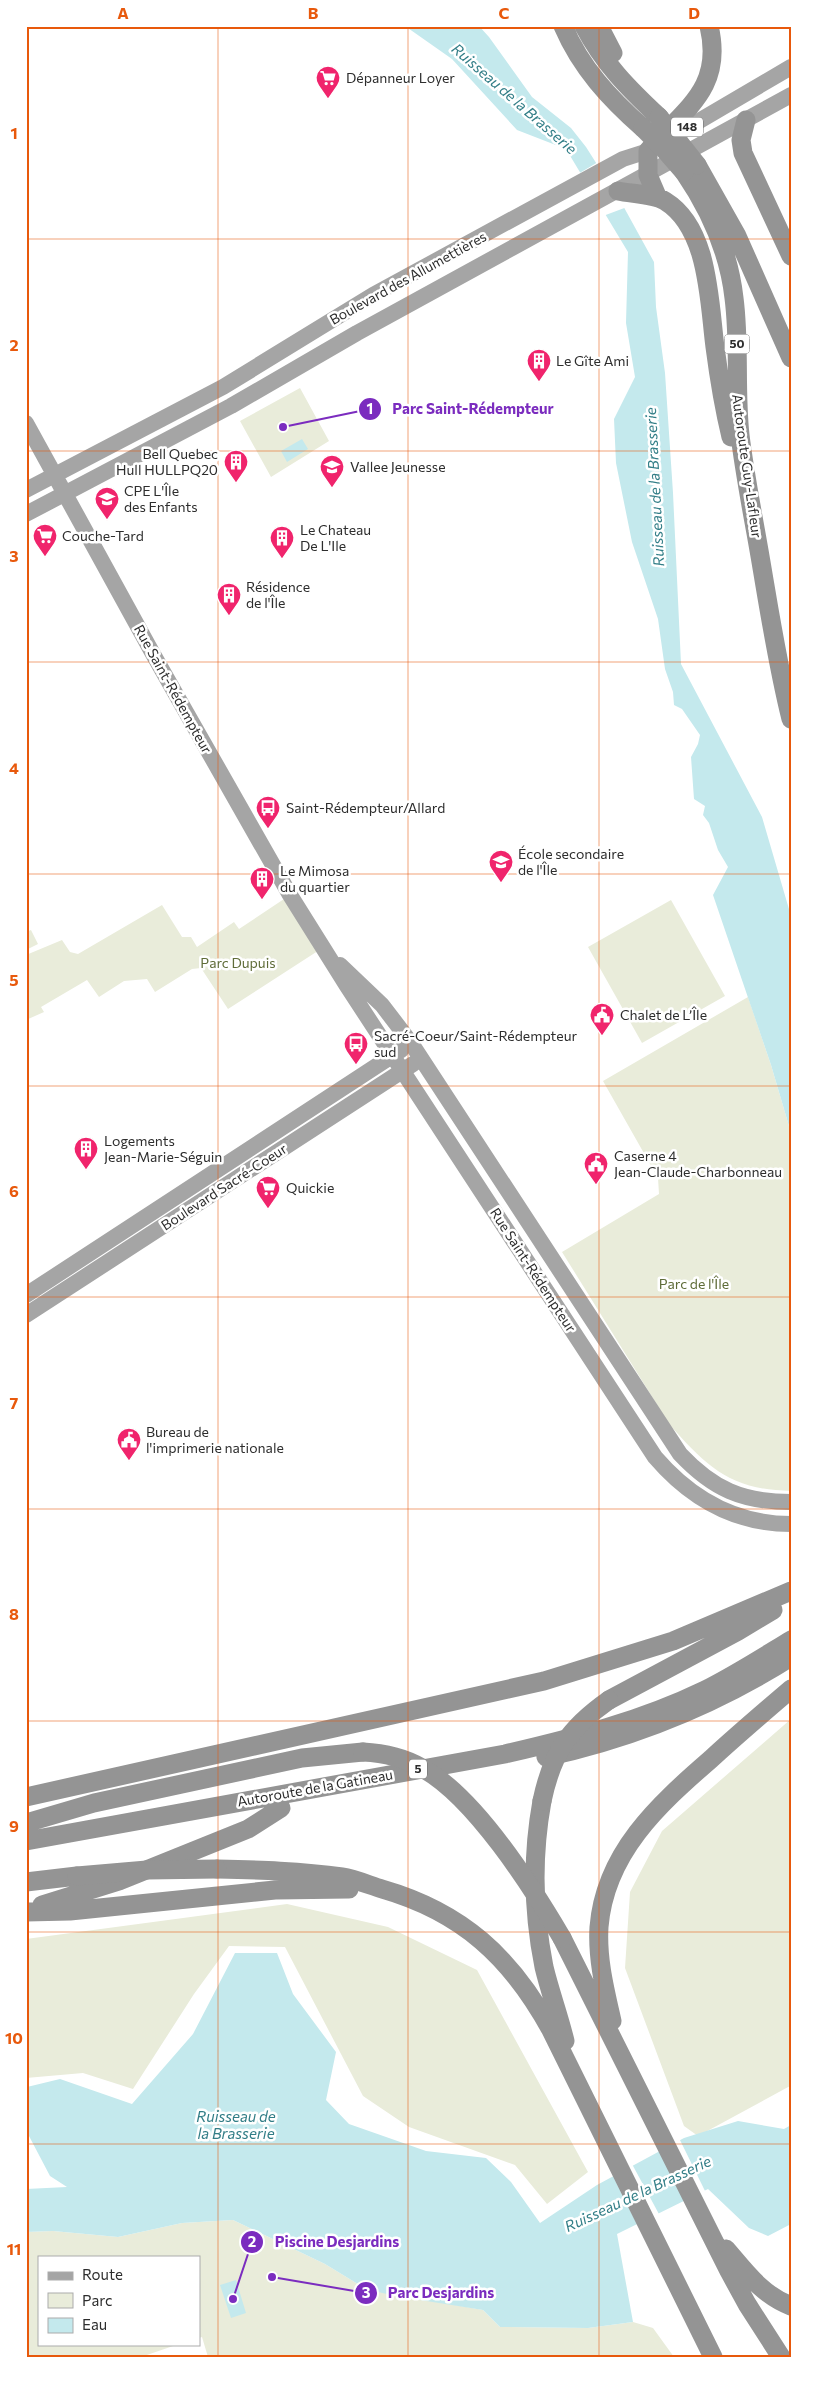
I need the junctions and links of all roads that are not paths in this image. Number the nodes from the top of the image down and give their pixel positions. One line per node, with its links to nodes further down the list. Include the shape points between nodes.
1 (563, 26): 10 (highway, Autoroute Guy-Lafleur / 50, bridge, via 595,80 664,148)
2 (584, 26): 7 (highway, Autoroute Guy-Lafleur / 50, via 609,66)
3 (599, 26): 7 (highway)
4 (709, 26): 9 (highway, via 714,54 706,83 696,100)
5 (791, 68): 9 (main road, Boulevard des Allumettières / 148)
6 (791, 95): 8 (main road, Boulevard des Allumettières)
7 (652, 111): 10 (highway, Autoroute Guy-Lafleur / 50, bridge)
8 (746, 120): 11 (main road, Boulevard des Allumettières); 14 (highway, via 741,140 744,153)
9 (648, 150): 11 (highway); 17 (main road, Boulevard des Allumettières, via 612,165 372,295 222,387)
10 (691, 169): 15 (highway, Autoroute Guy-Lafleur / 50, via 736,236); 21 (highway, Autoroute Guy-Lafleur / 50, via 727,260 732,285 739,424)
11 (648, 175): 12 (main road, Boulevard des Allumettières); 13 (highway)
12 (624, 190): 13 (highway); 19 (main road, Boulevard des Allumettières, via 593,204 231,406)
13 (657, 196): 21 (highway, via 686,220 702,257 724,410)
14 (791, 256)
15 (791, 358)
16 (26, 423): 17 (main road, Rue Saint-Rédempteur)
17 (55, 475): 18 (main road, Boulevard des Allumettières); 19 (main road, Rue Saint-Rédempteur)
18 (26, 490)
19 (65, 494): 20 (main road, Boulevard des Allumettières); 23 (main road, Rue Saint-Rédempteur, via 232,796)
20 (26, 514)
21 (755, 525): 22 (highway, Autoroute Guy-Lafleur / 50)
22 (791, 719)
23 (326, 952): 24 (main road, Rue Saint-Rédempteur, via 382,1005); 25 (main road, Rue Saint-Rédempteur)
24 (412, 1044): 25 (main road, Boulevard Sacré-Coeur); 26 (main road, Rue Saint-Rédempteur)
25 (394, 1055): 27 (main road, Rue Saint-Rédempteur); 28 (main road, Boulevard Sacré-Coeur)
26 (421, 1059): 27 (main road, Boulevard Sacré-Coeur); 30 (main road, Rue Saint-Rédempteur, via 680,1454 701,1475 726,1490 752,1499)
27 (404, 1070): 29 (main road, Boulevard Sacré-Coeur); 31 (main road, Rue Saint-Rédempteur, via 665,1469 694,1495 723,1511 752,1520)
28 (26, 1295)
29 (26, 1315)
30 (791, 1502)
31 (791, 1524)
32 (791, 1591): 37 (highway, via 673,1641 544,1681)
33 (791, 1599): 48 (highway, bridge, via 609,1700 583,1720 564,1742 552,1765 542,1801 535,1864 536,1916 547,1978)
34 (791, 1640): 42 (highway, Autoroute de la Gatineau / 5, via 737,1673 677,1702 575,1737 495,1755)
35 (791, 1657): 39 (highway, Autoroute de la Gatineau / 5, via 701,1707 606,1742 497,1768)
36 (791, 1689): 47 (highway, via 656,1808 615,1866 602,1908 599,1946)
37 (26, 1797)
38 (94, 1803): 40 (highway); 41 (highway); 47 (highway, bridge, via 302,1758 363,1752 404,1759 428,1771 444,1784 472,1812 510,1859 562,1938)
39 (280, 1808): 43 (highway, Autoroute de la Gatineau / 5); 46 (highway, via 248,1829 152,1868)
40 (26, 1812)
41 (26, 1823)
42 (26, 1841)
43 (26, 1854)
44 (26, 1882): 45 (highway, bridge, via 147,1870 217,1869 344,1878)
45 (398, 1894): 46 (highway, via 292,1889 70,1911); 48 (highway, via 447,1915 496,1953 533,1999)
46 (26, 1911)
47 (618, 2049): 49 (highway)
48 (572, 2071): 51 (highway)
49 (703, 2221): 50 (highway, via 755,2282 774,2298); 52 (highway, via 747,2304)
50 (791, 2306)
51 (713, 2357)
52 (781, 2357)

